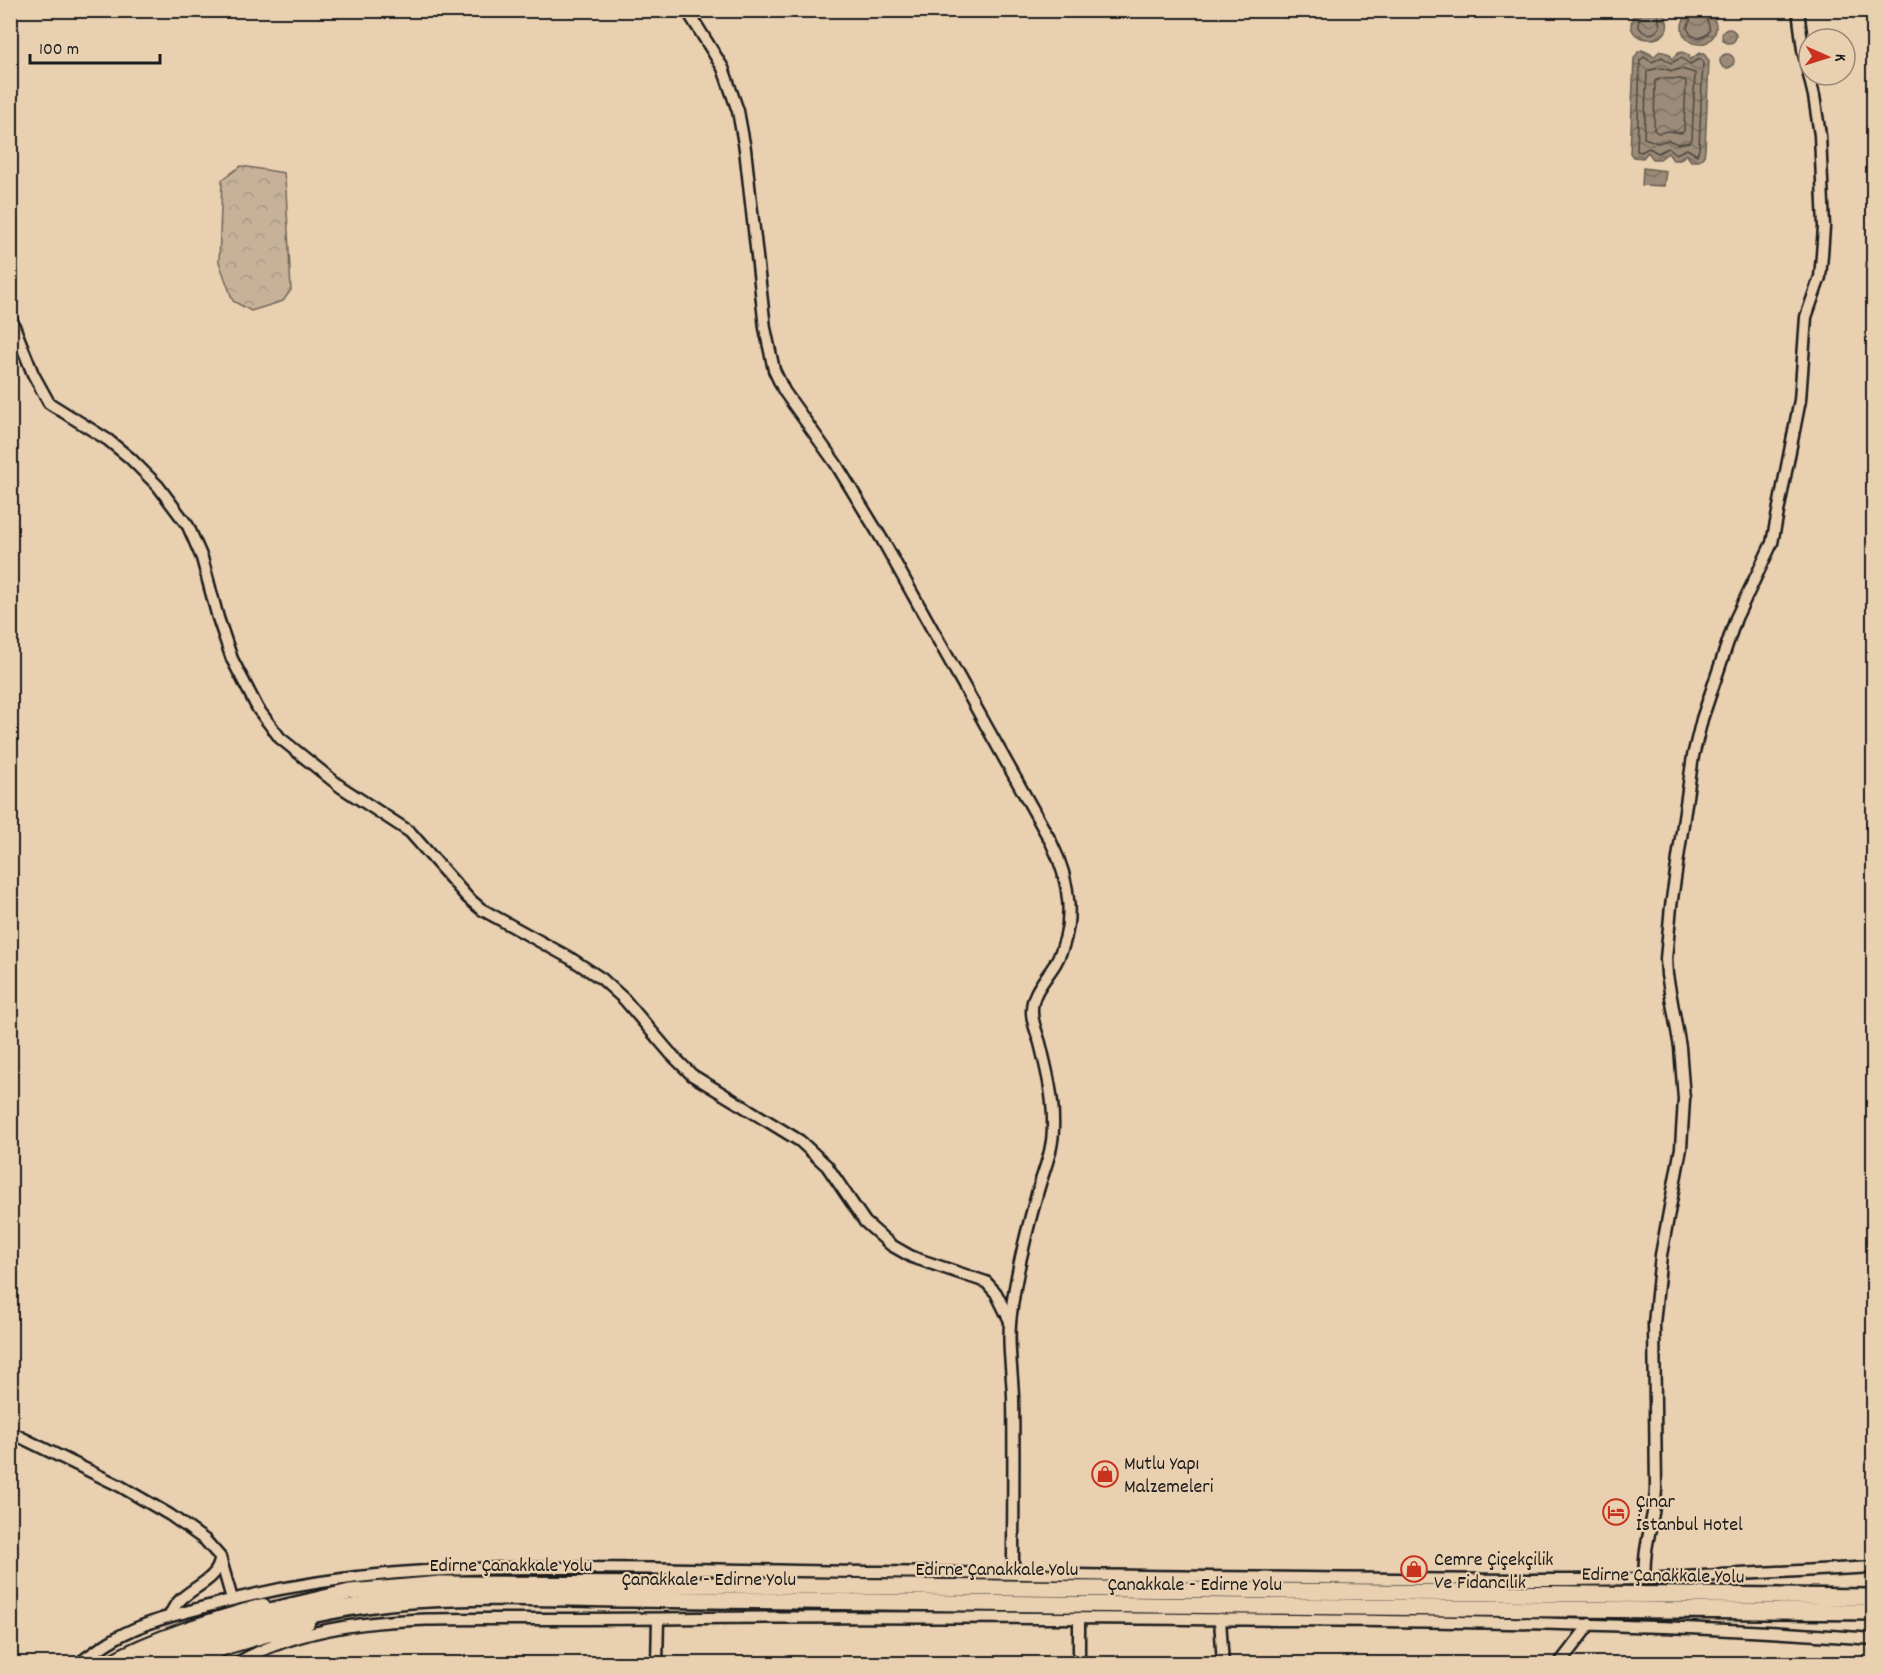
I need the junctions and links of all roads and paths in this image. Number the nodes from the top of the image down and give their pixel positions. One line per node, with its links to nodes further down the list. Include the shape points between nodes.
1 (687, 10): 4 (street, via 723,68 738,111 765,328 779,382 883,541 1063,870 1068,902 1066,931 1059,955 1035,996 1032,1013 1052,1098 1052,1143 1027,1229)
2 (1798, 10): 11 (street, via 1819,126 1822,255 1806,317 1800,400 1772,543 1737,618 1702,719 1671,906 1666,959 1683,1066 1683,1125 1661,1255 1654,1324 1656,1498 1643,1563)
3 (10, 316): 4 (street, via 49,403 130,458 158,486 183,520 202,558 238,674 280,738 341,787 410,832 481,909 602,979 692,1074 800,1140 827,1166 865,1222 891,1245 912,1257 986,1282)
4 (1010, 1321): 10 (street)
5 (10, 1432): 6 (street, via 158,1507 205,1540)
6 (220, 1557): 17 (street); 20 (street, via 216,1571 175,1603)
7 (1874, 1567): 11 (street)
8 (897, 1572): 9 (street); 14 (street); 17 (street, via 446,1569 318,1582)
9 (967, 1573): 10 (street); 15 (street)
10 (1013, 1573): 12 (street)
11 (1645, 1579): 13 (street)
12 (1100, 1582): 13 (highway, Edirne Çanakkale Yolu); 15 (highway, Edirne Çanakkale Yolu)
13 (1571, 1587): 16 (highway, Edirne Çanakkale Yolu)
14 (885, 1588): 15 (highway, Edirne Çanakkale Yolu); 18 (highway, Edirne Çanakkale Yolu, via 419,1585)
15 (952, 1589)
16 (1874, 1597)
17 (232, 1599): 20 (street)
18 (352, 1599): 19 (highway, Çanakkale - Edirne Yolu); 27 (main road, via 324,1591 231,1615); 28 (highway, Edirne Çanakkale Yolu, via 270,1611 182,1641); 29 (highway, Çanakkale - Edirne Yolu); 30 (main road, via 341,1613 225,1647)
19 (1874, 1612)
20 (170, 1616): 26 (street, via 116,1638)
21 (1079, 1618): 22 (street); 23 (street); 33 (street)
22 (658, 1619): 31 (street, via 469,1619 359,1625 285,1640); 32 (street)
23 (1220, 1619): 24 (street); 34 (street)
24 (1590, 1624): 25 (street); 35 (street)
25 (1874, 1639)
26 (78, 1664)
27 (107, 1664)
28 (133, 1664)
29 (165, 1664)
30 (188, 1664)
31 (235, 1664)
32 (657, 1664)
33 (1079, 1664)
34 (1223, 1664)
35 (1559, 1664)

